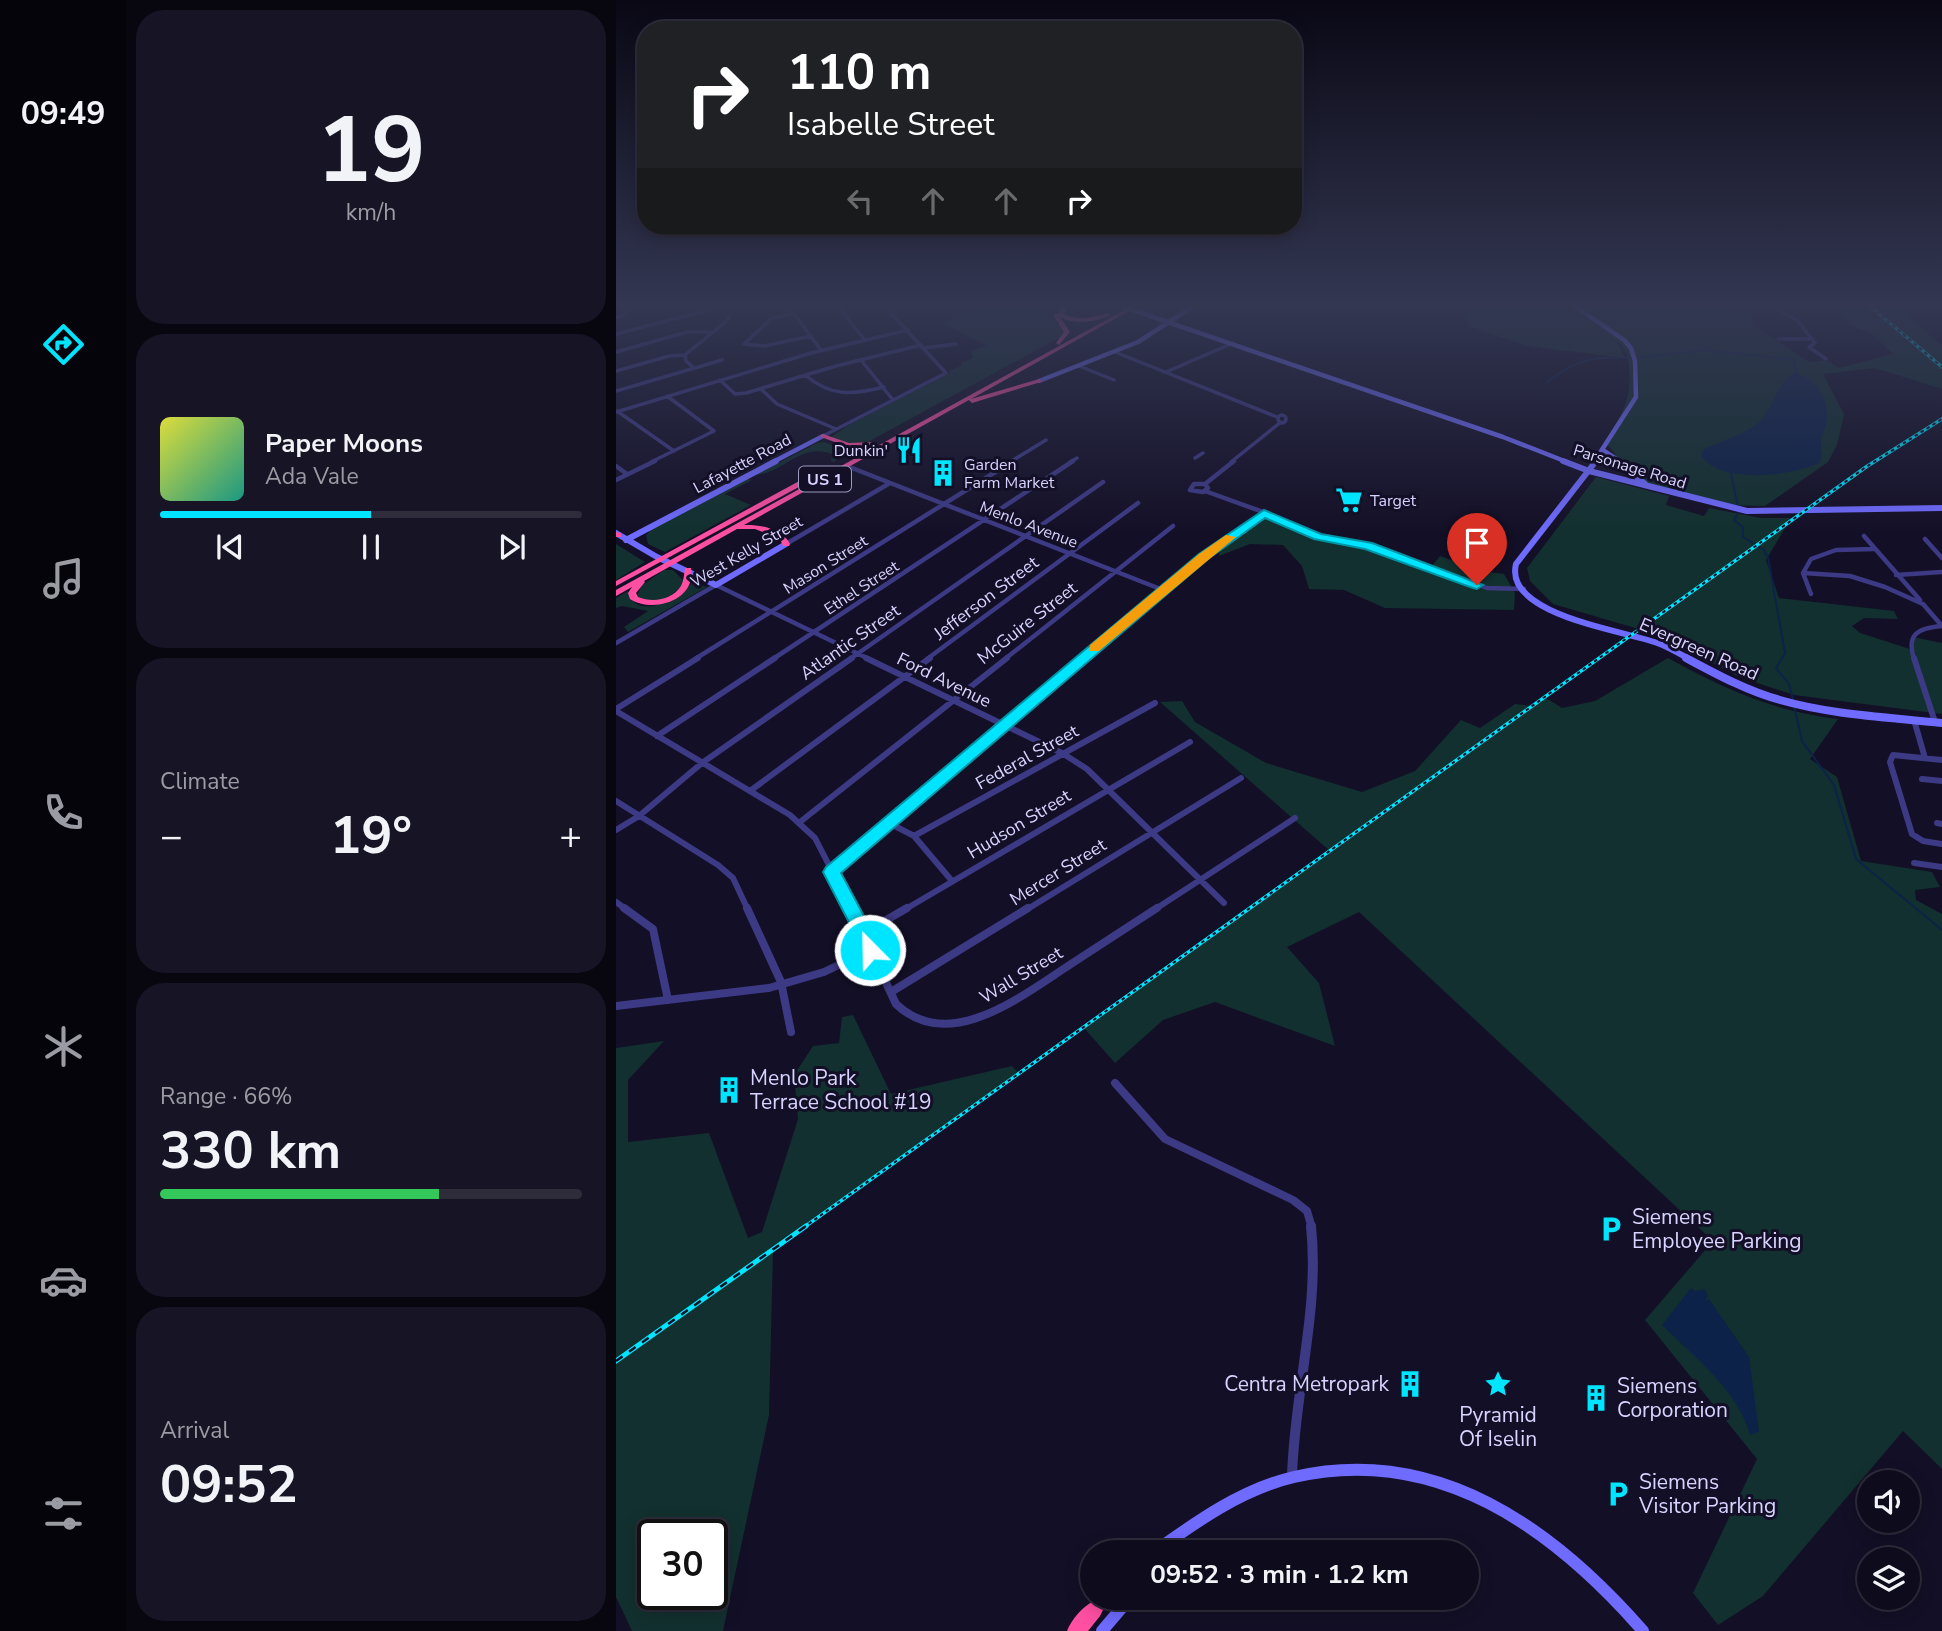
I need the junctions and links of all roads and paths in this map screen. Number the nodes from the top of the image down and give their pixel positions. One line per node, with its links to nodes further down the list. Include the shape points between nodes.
1 (643, 383): 17 (street)
2 (710, 383): 18 (street)
3 (723, 383): 16 (street, via 735,394)
4 (780, 383): 16 (street)
5 (813, 383): 15 (street, via 840,395)
6 (881, 383): 15 (street)
7 (927, 383): 19 (street, Lafayette Road)
8 (986, 383): 25 (highway, US 1)
9 (1031, 383): 14 (highway, via 1003,390)
10 (1032, 383): 20 (highway)
11 (1187, 383): 38 (street, via 1279,420)
12 (1348, 383): 33 (street, Parsonage Road)
13 (1636, 383): 26 (street, via 1636,397)
14 (993, 384): 20 (highway, US 1)
15 (884, 387): 19 (street)
16 (761, 389): 22 (street, via 777,404)
17 (616, 391)
18 (667, 396): 21 (street); 27 (street, via 714,431)
19 (894, 400): 22 (street, Lafayette Road)
20 (949, 409): 31 (highway, US 1)
21 (617, 412): 27 (street)
22 (836, 429): 23 (street, Lafayette Road)
23 (822, 437): 25 (highway, via 848,445); 31 (highway, via 844,447); 47 (street, Lafayette Road)
24 (1046, 440): 42 (street, Mason Street)
25 (874, 444): 31 (highway, US 1)
26 (1603, 450): 33 (street); 39 (street)
27 (674, 451): 34 (street)
28 (1203, 453): 30 (street)
29 (1077, 458): 45 (street, Ethel Street)
30 (1195, 458)
31 (846, 463): 37 (street, Menlo Avenue); 48 (highway, US 1); 58 (highway, US 1)
32 (616, 466): 34 (street)
33 (1589, 471): 39 (street, Parsonage Road); 67 (street, via 1516,564 1514,572)
34 (627, 474): 35 (street)
35 (616, 480)
36 (1103, 482): 50 (street, Atlantic Street)
37 (890, 483): 42 (street, Menlo Avenue); 53 (street, West Kelly Street)
38 (1205, 484): 40 (street); 40 (street, via 1190,488)
39 (1651, 488): 43 (street, Parsonage Road, via 1738,510)
40 (1205, 491): 44 (street)
41 (1138, 503): 56 (street, Jefferson Street)
42 (943, 504): 45 (street, Menlo Avenue); 72 (street, Mason Street)
43 (1942, 508)
44 (1264, 513): 67 (street, via 1318,537 1368,545 1487,588); 68 (street)
45 (984, 520): 50 (street, Menlo Avenue); 74 (street, Ethel Street)
46 (1173, 526): 60 (street, McGuire Street)
47 (650, 527): 49 (street, Lafayette Road); 54 (street, via 641,538)
48 (728, 533): 53 (highway, via 756,527 783,538); 58 (highway, US 1)
49 (619, 535): 54 (street, Ford Avenue)
50 (1026, 536): 56 (street, Menlo Avenue); 76 (street, Atlantic Street)
51 (1864, 536): 55 (street)
52 (1924, 539): 57 (street)
53 (786, 544): 66 (street, West Kelly Street)
54 (643, 549): 58 (street, Ford Avenue)
55 (1874, 549): 62 (street, via 1824,553 1811,559); 63 (street)
56 (1070, 554): 60 (street, Menlo Avenue); 77 (street, Jefferson Street)
57 (1942, 558)
58 (666, 561): 59 (street, Ford Avenue); 64 (highway, US 1); 65 (highway, US 1)
59 (688, 570): 64 (highway, via 688,581 680,593 654,603 633,596); 66 (street, Ford Avenue)
60 (1115, 571): 68 (street, Menlo Avenue); 78 (street, McGuire Street)
61 (1942, 572): 63 (street)
62 (1803, 573): 70 (street); 71 (street, via 1868,580)
63 (1896, 575): 71 (street)
64 (645, 577): 69 (highway, US 1)
65 (616, 584)
66 (716, 585): 72 (street, Ford Avenue); 75 (street, West Kelly Street)
67 (1524, 589): 81 (street, Evergreen Road, via 1560,616 1661,644 1724,679 1779,700)
68 (1163, 590): 83 (street)
69 (616, 593)
70 (1811, 594)
71 (1923, 604): 73 (street)
72 (772, 612): 74 (street, Ford Avenue); 80 (street, Mason Street)
73 (1942, 626): 82 (street, via 1918,631 1910,646)
74 (814, 633): 76 (street, Ford Avenue); 84 (street, Ethel Street)
75 (616, 643)
76 (858, 654): 77 (street, Ford Avenue); 89 (street, Atlantic Street)
77 (904, 677): 78 (street, Ford Avenue); 94 (street, Jefferson Street)
78 (953, 700): 83 (street, Ford Avenue); 98 (street, McGuire Street)
79 (1155, 703): 86 (street, Federal Street)
80 (616, 710): 84 (street, Wall Street)
81 (1914, 720): 82 (street, Evergreen Road); 87 (street)
82 (1939, 723)
83 (1004, 725): 86 (street, Ford Avenue); 99 (street)
84 (657, 736): 89 (street, Wall Street)
85 (1190, 742): 93 (street, Hudson Street)
86 (1062, 753): 93 (street, Ford Avenue); 102 (street, Federal Street)
87 (1925, 758): 88 (street); 103 (street, via 1893,755 1890,762 1912,834)
88 (1942, 760)
89 (702, 763): 94 (street, Wall Street); 96 (street, Atlantic Street)
90 (1241, 778): 101 (street, Mercer Street)
91 (1922, 779): 92 (street)
92 (1942, 781)
93 (1108, 789): 101 (street, Ford Avenue); 108 (street, Hudson Street)
94 (750, 791): 98 (street, Wall Street)
95 (616, 801): 96 (street)
96 (639, 816): 100 (street, Atlantic Street); 113 (street, via 733,878)
97 (1295, 818): 107 (street, Wall Street)
98 (800, 822): 106 (street, Wall Street, via 815,838)
99 (888, 823): 102 (street); 106 (street)
100 (616, 830)
101 (1152, 832): 107 (street, Ford Avenue); 114 (street, Mercer Street)
102 (914, 836): 108 (street)
103 (1942, 844)
104 (1914, 863): 105 (street)
105 (1942, 867)
106 (832, 872): 111 (street, Wall Street)
107 (1199, 879): 110 (street, Ford Avenue); 114 (street, Wall Street, via 984,1017 926,1022 911,1016)
108 (952, 881): 111 (street, Hudson Street)
109 (616, 902): 115 (street, via 653,929)
110 (1224, 903)
111 (864, 933): 112 (street, Wall Street)
112 (870, 950): 113 (street); 114 (street, Wall Street)
113 (782, 985): 115 (street); 117 (street)
114 (891, 992)
115 (668, 1000): 116 (street)
116 (616, 1006)
117 (791, 1032)
118 (1115, 1083): 119 (street, via 1165,1139 1293,1200 1309,1215 1311,1320 1293,1439)
119 (1292, 1477): 120 (street, via 1222,1505); 125 (street, via 1351,1469 1387,1471 1445,1485 1495,1504 1572,1556)
120 (1171, 1540)
121 (1094, 1610): 123 (highway)
122 (1120, 1610): 124 (street)
123 (1078, 1631)
124 (1102, 1631)
125 (1643, 1631)

